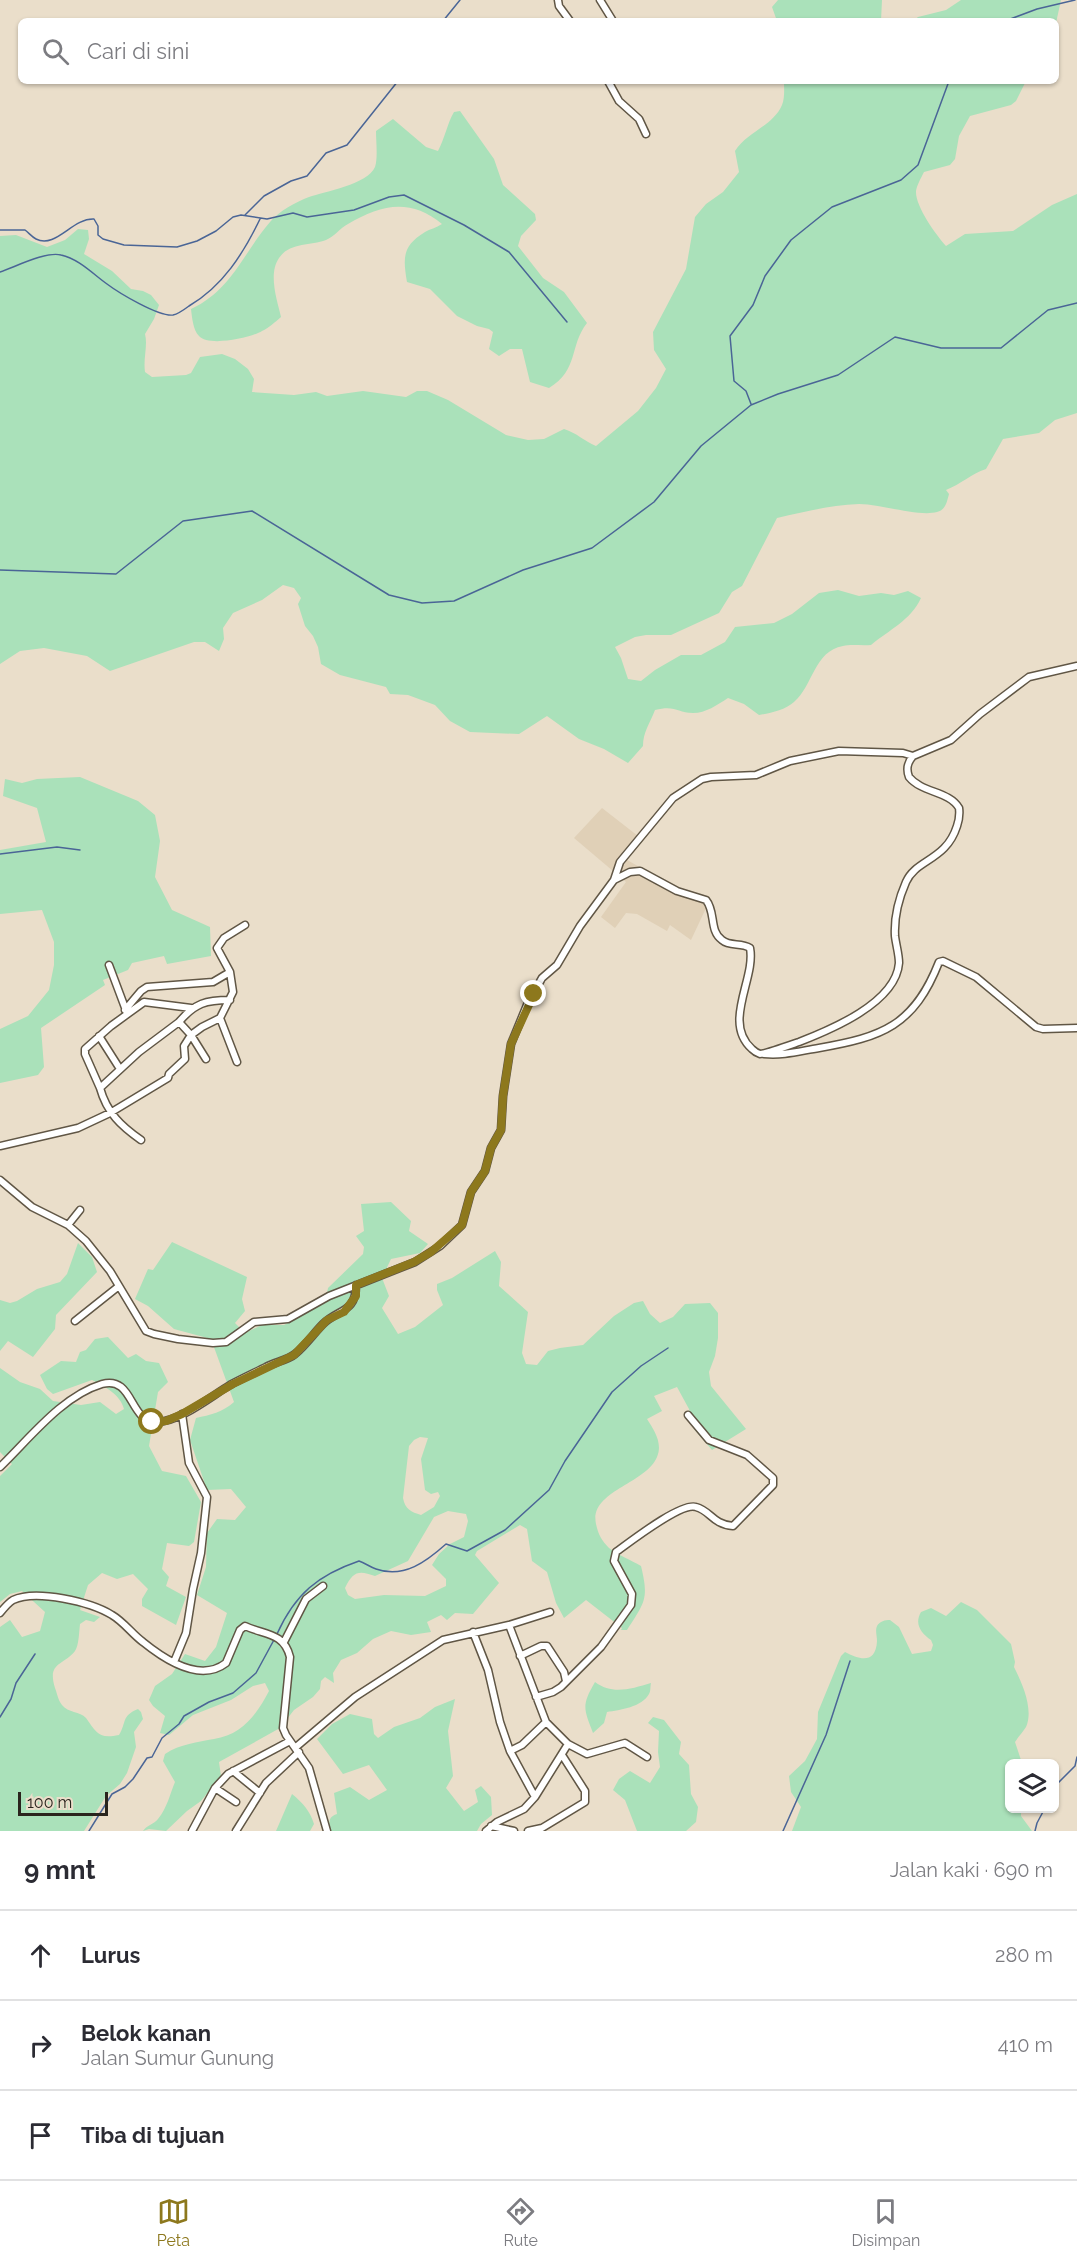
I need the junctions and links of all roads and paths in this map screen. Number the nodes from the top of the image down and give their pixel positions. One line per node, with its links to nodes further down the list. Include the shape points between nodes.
1 (558, 0): 3 (street)
2 (600, 0): 4 (street)
3 (568, 18)
4 (612, 18)
5 (610, 84): 6 (street, via 620,101 639,119)
6 (646, 134)
7 (1077, 666): 8 (street, via 1029,676 951,740)
8 (913, 756): 9 (street, via 839,751 790,761 756,775 702,779 663,808 620,862); 21 (street, via 907,765 913,782 953,801 960,813 946,847 911,873 906,882 897,910 899,966 892,981 862,1012 806,1039)
9 (614, 880): 21 (street, via 640,871 677,891 706,900 718,938 750,948 740,1026 748,1045); 32 (street, via 557,965 542,978 527,1005 511,1044 501,1130 485,1171 471,1192 462,1225 423,1257)
10 (245, 925): 12 (street, via 224,938 217,948)
11 (109, 965): 15 (street)
12 (231, 972): 13 (street); 15 (street, via 213,982 147,987)
13 (230, 1000): 14 (street); 16 (street)
14 (190, 1008): 15 (street, via 144,1002); 17 (street)
15 (126, 1012): 20 (street)
16 (220, 1018): 19 (street); 23 (street)
17 (179, 1022): 19 (street); 24 (street)
18 (1077, 1028): 21 (street, via 1036,1027 976,977 943,961 915,1007 871,1037 779,1055)
19 (191, 1035): 22 (street); 26 (street, via 184,1046 185,1059 168,1078)
20 (99, 1036): 24 (street); 25 (street, via 85,1049 85,1054)
21 (761, 1054)
22 (206, 1059)
23 (237, 1062)
24 (120, 1069): 25 (street)
25 (100, 1088): 26 (street)
26 (110, 1113): 27 (street); 28 (street, via 78,1128)
27 (141, 1140)
28 (0, 1146)
29 (0, 1180): 31 (street, via 32,1207)
30 (80, 1210): 31 (street)
31 (68, 1225): 33 (street, via 101,1258)
32 (356, 1285): 33 (street, via 315,1302 288,1319 254,1322 226,1342 213,1343 146,1330); 35 (street, via 356,1296 344,1312 327,1320 294,1355)
33 (119, 1286): 34 (street)
34 (75, 1321)
35 (182, 1414): 37 (street, via 152,1422 143,1418 121,1386 104,1384 85,1390 66,1403); 45 (street, via 189,1463 207,1497 186,1633)
36 (688, 1415): 46 (street, via 709,1440 753,1459 774,1483 733,1526 717,1522 700,1508 688,1506 653,1524 616,1552 614,1561 632,1594 631,1605 602,1647)
37 (0, 1467)
38 (323, 1586): 43 (street, via 306,1599)
39 (550, 1612): 41 (street)
40 (0, 1613): 45 (street, via 14,1600 28,1597 61,1598 94,1607 116,1617 143,1642)
41 (509, 1625): 42 (street); 44 (street)
42 (473, 1632): 51 (street, via 443,1640 355,1696); 52 (street, via 488,1670)
43 (278, 1638): 45 (street, via 245,1626 226,1663 209,1671); 49 (street, via 290,1657 283,1728)
44 (520, 1656): 46 (street, via 547,1646); 47 (street)
45 (174, 1662)
46 (566, 1681): 47 (street, via 558,1690)
47 (536, 1697): 48 (street)
48 (546, 1722): 50 (street); 52 (street)
49 (290, 1741): 51 (street); 55 (street)
50 (568, 1744): 53 (street); 54 (street, via 587,1754 625,1743)
51 (297, 1749): 57 (street); 63 (street, via 309,1768)
52 (510, 1751): 58 (street)
53 (562, 1755): 58 (street); 65 (street, via 585,1791 585,1802 542,1828)
54 (647, 1757)
55 (233, 1771): 56 (street); 57 (street)
56 (216, 1788): 59 (street); 61 (street)
57 (260, 1793): 62 (street)
58 (535, 1797): 60 (street, via 524,1809)
59 (236, 1802)
60 (488, 1829): 64 (street)
61 (192, 1831)
62 (236, 1831)
63 (327, 1831)
64 (514, 1831)
65 (528, 1831)

